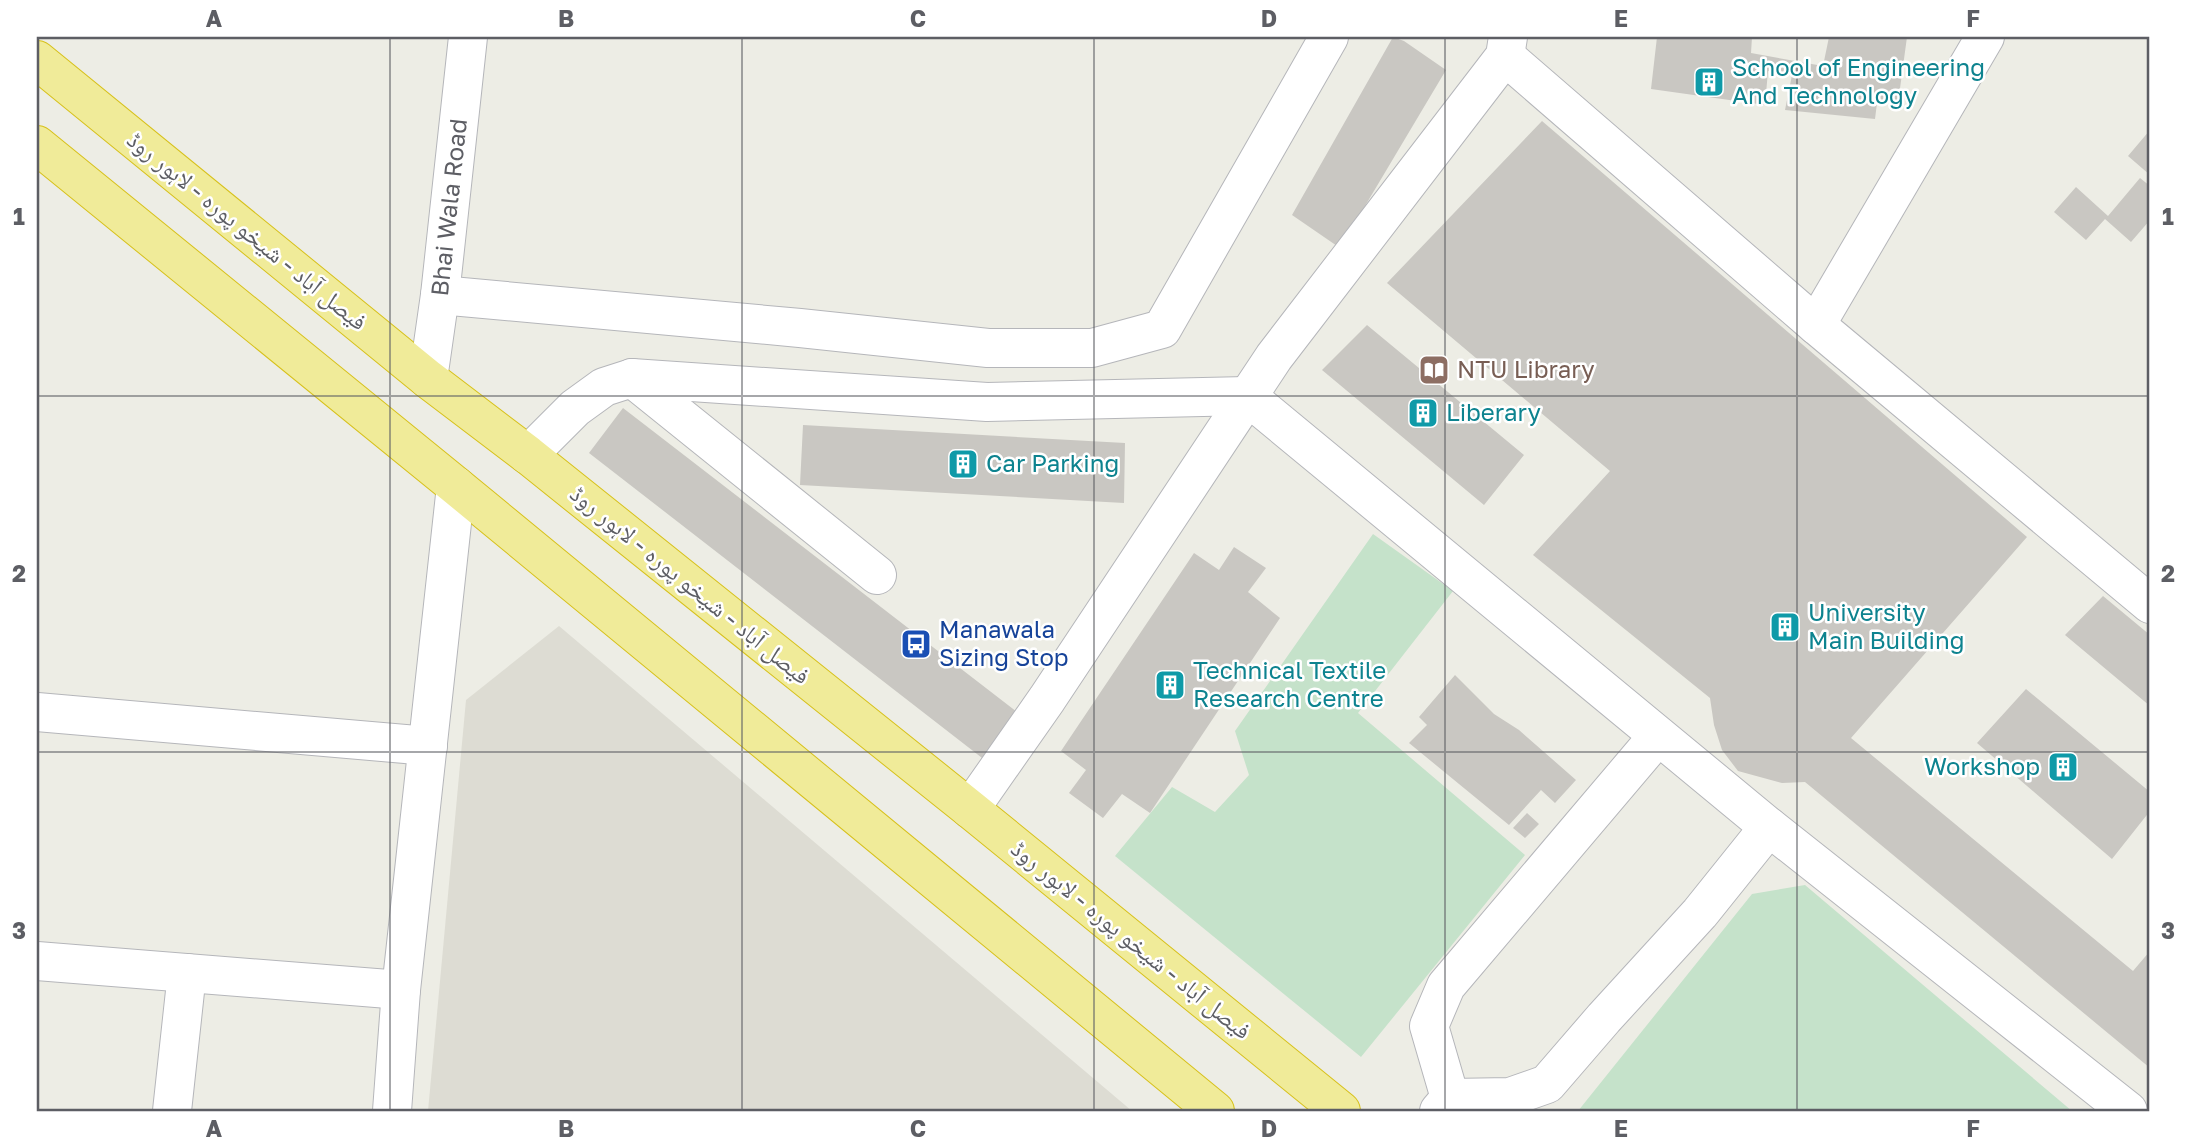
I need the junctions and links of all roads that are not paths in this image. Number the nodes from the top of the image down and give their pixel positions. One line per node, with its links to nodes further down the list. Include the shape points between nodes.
1 (468, 37): 7 (street, Bhai Wala Road)
2 (1329, 37): 7 (street, via 1163,330 1092,348 988,348)
3 (1985, 37): 8 (street)
4 (1506, 47): 8 (street); 11 (street)
5 (37, 60): 10 (highway, فیصل آباد - شیخو پورہ - لاہور روڈ)
6 (37, 145): 13 (highway)
7 (440, 295): 10 (street, Bhai Wala Road)
8 (1816, 325): 15 (street)
9 (632, 378): 11 (street, via 986,402); 12 (street, via 604,387 575,408); 14 (street)
10 (428, 379): 12 (highway, فیصل آباد - شیخو پورہ - لاہور روڈ)
11 (1247, 396): 17 (street); 19 (street)
12 (528, 455): 19 (highway, فیصل آباد - شیخو پورہ - لاہور روڈ)
13 (456, 486): 18 (street); 27 (highway)
14 (877, 575)
15 (2150, 604)
16 (37, 712): 18 (street)
17 (1658, 736): 20 (street); 24 (street, via 1446,986 1429,1026)
18 (428, 746): 23 (street)
19 (970, 809): 28 (highway, فیصل آباد - شیخو پورہ - لاہور روڈ)
20 (1769, 827): 24 (street, via 1700,913 1547,1084 1510,1097); 29 (street)
21 (37, 961): 22 (street)
22 (187, 973): 23 (street); 25 (street)
23 (401, 990): 26 (street)
24 (1445, 1104)
25 (172, 1111)
26 (392, 1111)
27 (1215, 1111)
28 (1341, 1111)
29 (2128, 1111)

